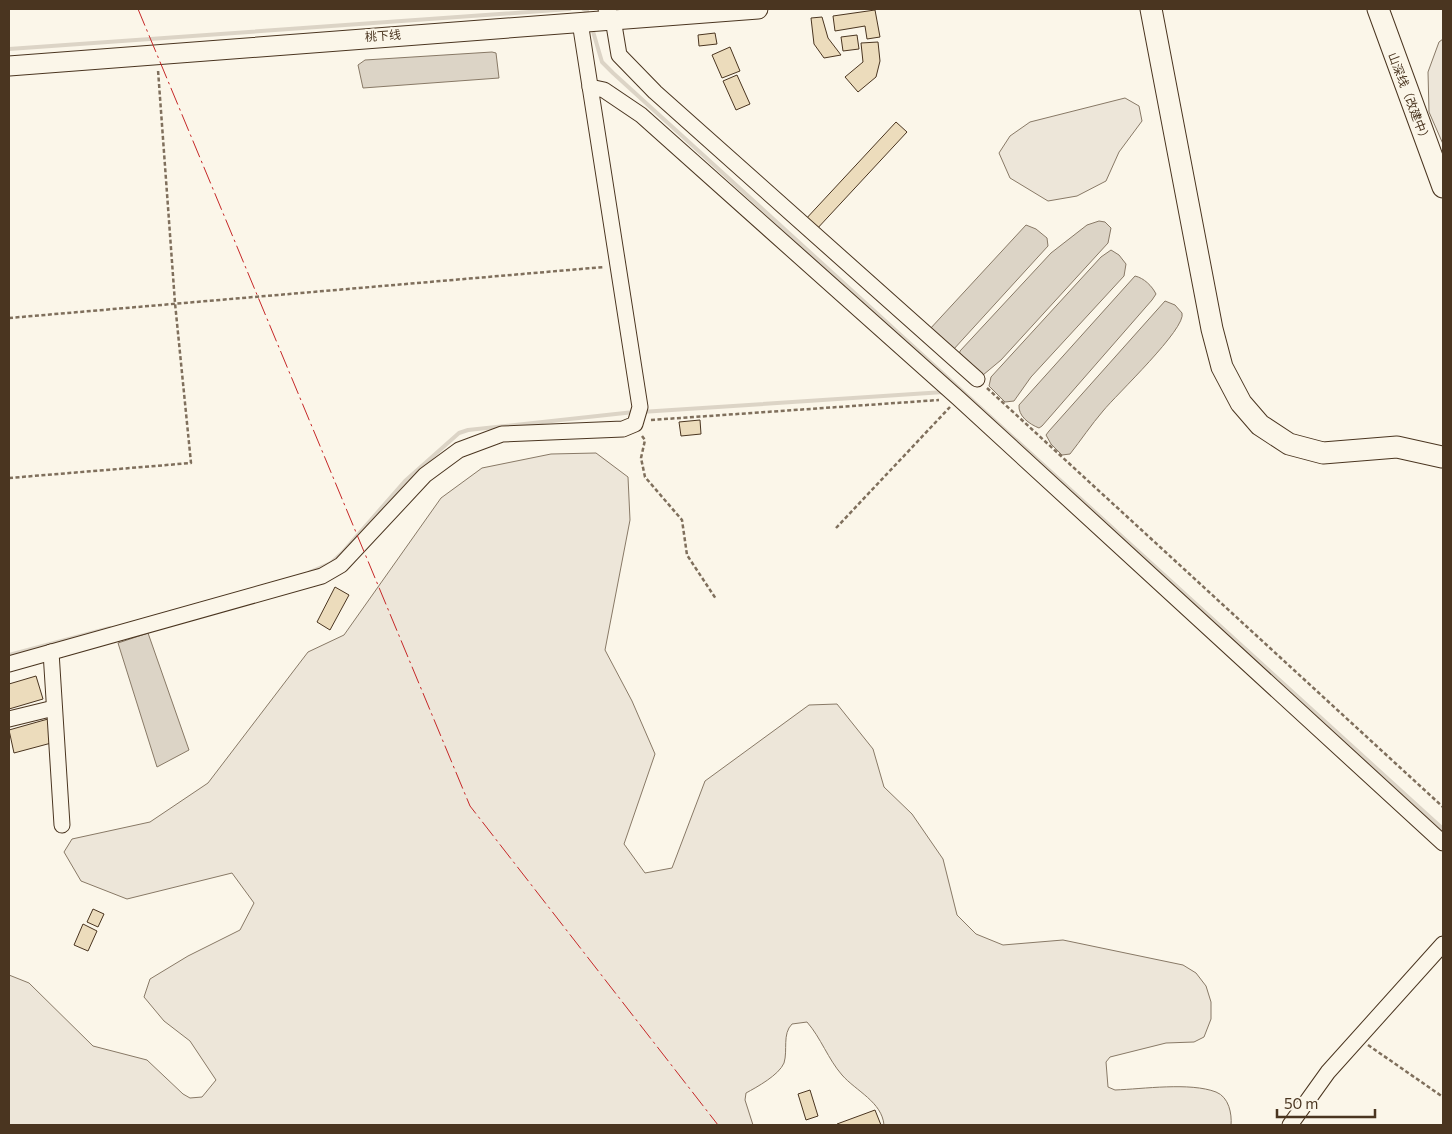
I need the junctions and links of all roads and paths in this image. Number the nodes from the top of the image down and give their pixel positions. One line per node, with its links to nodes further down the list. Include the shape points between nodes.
1 (758, 9): 4 (main road, 桃下线)
2 (1151, 9): 19 (highway, via 1212,329 1222,367 1241,403 1260,425 1289,444 1323,453 1397,447)
3 (1378, 9): 10 (highway, 山深线（改建中）)
4 (680, 12): 5 (main road, 桃下线)
5 (609, 14): 6 (main road, 桃下线); 16 (street, via 619,54 655,92)
6 (580, 22): 7 (main road, 桃下线); 9 (street)
7 (156, 53): 8 (main road, 桃下线); 14 (path)
8 (9, 66)
9 (590, 87): 13 (street); 17 (street, via 604,90 641,115)
10 (1414, 110): 11 (highway, via 1435,133); 12 (highway, 山深线（改建中）)
11 (1443, 136)
12 (1443, 186)
13 (618, 266): 14 (path); 18 (street, via 640,407)
14 (175, 303): 15 (path); 20 (path, via 191,463)
15 (9, 318)
16 (977, 379): 27 (path)
17 (958, 398): 18 (path, via 648,420); 21 (path); 29 (street)
18 (635, 424): 22 (path, via 645,440 640,458 645,477 682,520 687,555); 23 (street, via 623,429 502,434 474,443 425,475 341,565 322,576)
19 (1442, 457)
20 (9, 478)
21 (836, 528)
22 (716, 599)
23 (51, 652): 24 (street); 25 (street)
24 (9, 664)
25 (54, 708): 26 (street); 28 (street)
26 (9, 719)
27 (1443, 807)
28 (62, 825)
29 (1443, 843)
30 (1443, 944): 31 (street)
31 (1359, 1039): 32 (path); 33 (street, via 1328,1072)
32 (1443, 1097)
33 (1290, 1125)

